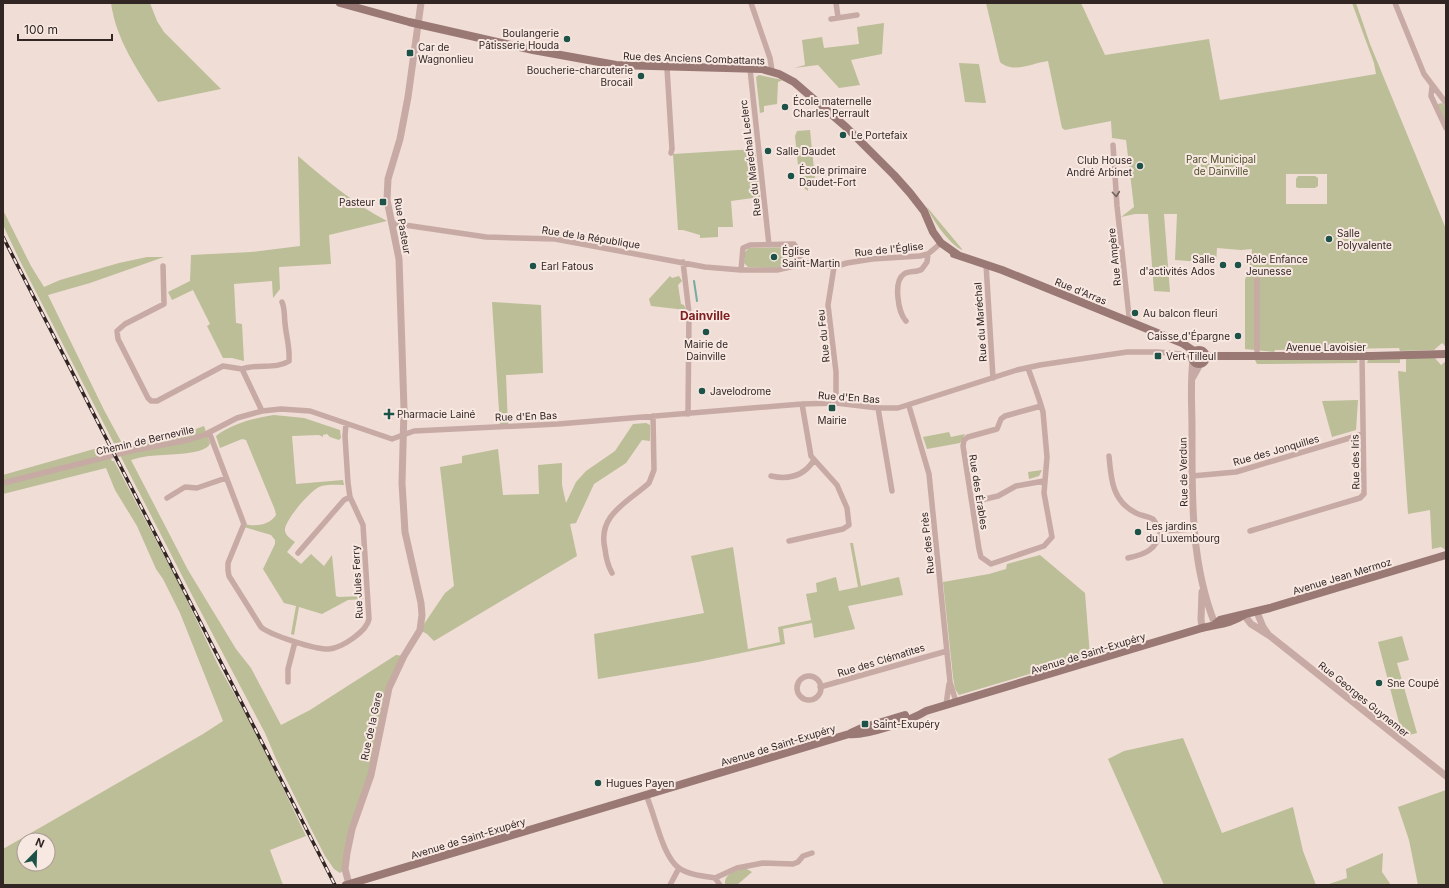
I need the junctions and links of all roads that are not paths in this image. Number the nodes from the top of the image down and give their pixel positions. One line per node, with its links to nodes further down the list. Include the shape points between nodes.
1 (340, 3): 9 (main road, Rue des Anciens Combattants)
2 (421, 3): 9 (street, Rue Pasteur)
3 (751, 3): 12 (street)
4 (836, 3): 7 (street)
5 (1395, 3): 13 (street, via 1424,74)
6 (856, 15): 7 (street)
7 (838, 18): 8 (street)
8 (831, 19)
9 (419, 24): 10 (main road, Rue des Anciens Combattants, via 580,59 616,65); 18 (street, Rue Pasteur, via 404,121 388,179 387,204)
10 (667, 68): 11 (main road, Rue des Anciens Combattants); 17 (street)
11 (750, 69): 12 (main road, Rue des Anciens Combattants); 19 (street, Rue du Maréchal Leclerc)
12 (772, 71): 20 (main road, Rue des Anciens Combattants, via 794,82 835,117 894,175 919,205 926,228)
13 (1432, 87): 14 (street); 15 (street, via 1431,96)
14 (1446, 103)
15 (1446, 128)
16 (1113, 145): 31 (street, Rue Ampère, one-way to 31)
17 (671, 153)
18 (391, 223): 22 (street, Rue de la République, via 486,237 555,239); 51 (street, Rue Pasteur, via 399,259)
19 (769, 245): 23 (street, via 794,244 799,251); 27 (street, via 750,245 743,248)
20 (939, 245): 21 (street, Rue de l'Église); 24 (main road, Rue d'Arras, via 946,252)
21 (928, 254): 26 (street, Rue de l'Église, via 872,259); 30 (street, via 927,262 922,269 903,274 898,281 900,314)
22 (683, 262): 27 (street, Rue de la République); 46 (street, via 689,313)
23 (802, 264): 26 (street, Rue de l'Église, via 813,263); 27 (street, Rue de l'Église, via 777,270)
24 (986, 264): 31 (main road, Rue d'Arras); 39 (street, Rue du Maréchal)
25 (163, 266): 38 (street, via 164,304 125,324 117,331 118,340 148,398 157,401 224,366)
26 (834, 267): 40 (street, Rue du Feu, via 828,305 836,372)
27 (741, 270)
28 (1257, 280): 35 (street)
29 (282, 302): 38 (street, via 288,330 289,361 284,364 248,366)
30 (906, 321)
31 (1128, 321): 36 (main road, Rue d'Arras, via 1182,343)
32 (1446, 354): 34 (main road, Avenue Lavoisier)
33 (1206, 356): 35 (main road, Avenue Lavoisier); 36 (main road, via 1206,360); 36 (main road, Rue d'Arras, via 1202,350)
34 (1362, 356): 35 (main road, Avenue Lavoisier); 50 (street, Rue des Iris)
35 (1257, 357)
36 (1195, 358): 37 (street, Rue d'En Bas, via 1158,352 1127,352); 55 (street, Rue de Verdun, via 1192,379)
37 (1028, 368): 39 (street, Rue d'En Bas); 43 (street)
38 (242, 369): 45 (street)
39 (993, 378): 42 (street, Rue d'En Bas)
40 (836, 403): 41 (street, Rue d'En Bas); 44 (street, Rue d'En Bas)
41 (802, 404): 46 (street, Rue d'En Bas); 53 (street, via 811,456)
42 (909, 406): 44 (street, Rue d'En Bas); 78 (street, Rue des Près, via 929,474)
43 (1041, 406): 57 (street, via 1047,457); 57 (street, Rue des Érables, via 1005,416 997,429 964,440 979,549 985,561 991,564 1044,546 1050,540 1052,533 1046,507)
44 (878, 408): 59 (street)
45 (262, 410): 48 (street, Chemin de Berneville, via 310,412); 49 (street, Chemin de Berneville, via 237,418)
46 (688, 414): 47 (street, Rue d'En Bas)
47 (653, 416): 51 (street, Rue d'En Bas, via 558,424 414,431); 70 (street, via 654,470 651,478 610,517 602,532 606,558)
48 (346, 424): 51 (street, Chemin de Berneville, via 392,439); 60 (street, Rue Jules Ferry)
49 (209, 432): 56 (street, Rue Jules Ferry); 58 (street, Chemin de Berneville, via 188,440)
50 (1363, 434): 55 (street, Rue des Jonquilles, via 1236,472); 65 (street, Rue des Iris, via 1365,492 1362,496)
51 (404, 435): 89 (street, Rue de la Gare, via 402,471 405,526 421,603 421,624 389,688 371,775 352,829 345,869)
52 (1109, 456): 64 (street, via 1112,483 1117,496 1129,509 1153,519)
53 (814, 460): 54 (street, via 802,474 780,478); 66 (street, via 837,485 847,508 849,525 843,529)
54 (771, 476)
55 (1192, 476): 63 (street, Rue de Verdun)
56 (226, 478): 61 (street, via 197,488 185,487); 77 (street, Rue Jules Ferry, via 244,524 228,563 229,576 266,632)
57 (1044, 480): 62 (street, via 1016,486 998,496)
58 (3, 483)
59 (892, 491)
60 (350, 497): 67 (street, via 344,500); 77 (street, Rue Jules Ferry, via 363,525 368,624 363,632 329,649)
61 (167, 498)
62 (981, 500)
63 (1194, 529): 64 (street); 71 (street, Rue de Verdun)
64 (1161, 531): 69 (street, via 1152,550)
65 (1250, 531)
66 (789, 541)
67 (298, 553)
68 (1446, 555): 72 (main road, Avenue Jean Mermoz)
69 (1128, 558)
70 (612, 573)
71 (1202, 588): 74 (street); 75 (street)
72 (1257, 612): 73 (main road, Avenue Jean Mermoz); 76 (street)
73 (1244, 615): 74 (main road, Avenue Jean Mermoz, via 1224,625); 76 (street, via 1251,624)
74 (1215, 624): 75 (main road, Avenue de Saint-Exupéry)
75 (1202, 628): 82 (main road, Avenue de Saint-Exupéry)
76 (1270, 636): 84 (street, Rue Georges Guynemer)
77 (295, 642): 79 (street, via 288,668)
78 (947, 650): 80 (street, Rue des Près); 81 (street, Rue des Clématites)
79 (288, 682)
80 (950, 682): 82 (street, Rue des Près); 83 (street, Rue des Près)
81 (820, 687): 81 (street, via 816,678 809,676 802,678 797,686 800,696 810,699 816,696)
82 (956, 702): 83 (main road, Avenue de Saint-Exupéry)
83 (946, 705): 85 (main road, Avenue de Saint-Exupéry, via 914,718 863,733 849,734)
84 (1446, 776)
85 (646, 795): 87 (street, via 665,848); 89 (main road, Avenue de Saint-Exupéry)
86 (812, 853): 88 (street, via 793,864 762,863 737,868)
87 (679, 868): 88 (street); 90 (street)
88 (715, 878): 91 (street)
89 (348, 884)
90 (670, 885)
91 (720, 885)

